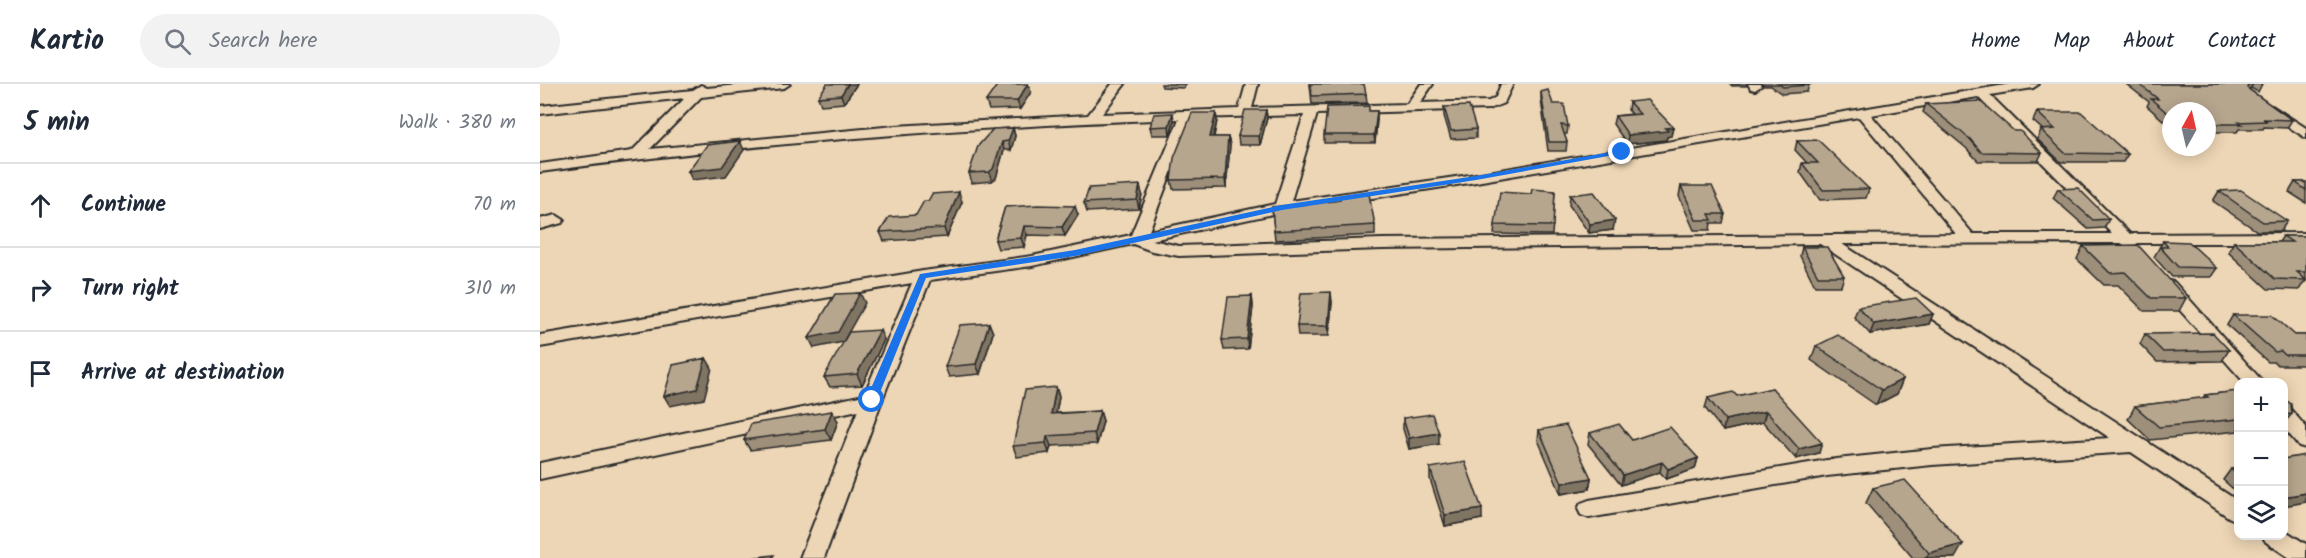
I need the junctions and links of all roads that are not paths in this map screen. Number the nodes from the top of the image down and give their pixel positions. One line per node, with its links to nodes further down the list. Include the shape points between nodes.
1 (784, 84): 7 (street)
2 (1119, 84): 16 (street)
3 (1252, 84): 13 (street)
4 (1427, 84): 10 (street)
5 (1507, 84): 10 (street, via 1498,104)
6 (2033, 84): 8 (street)
7 (700, 88): 11 (street); 18 (street)
8 (1981, 93): 14 (street); 23 (street)
9 (2260, 101): 17 (street)
10 (1410, 108): 12 (street)
11 (540, 110)
12 (1311, 112): 13 (street); 20 (street)
13 (1244, 114): 15 (street)
14 (1863, 114): 20 (street); 26 (street)
15 (1187, 116): 16 (street); 27 (street)
16 (1092, 118): 18 (street, via 952,124)
17 (2306, 134)
18 (638, 153): 19 (street)
19 (540, 168)
20 (1282, 207): 27 (street)
21 (556, 220): 22 (street)
22 (540, 224)
23 (2126, 238): 24 (street); 26 (street); 29 (street)
24 (2299, 238): 28 (street)
25 (1824, 239): 26 (street); 27 (street, via 1383,244 1200,251 1158,248); 37 (street)
26 (1969, 239)
27 (1137, 240): 31 (street, via 1032,261)
28 (2306, 251)
29 (2141, 255)
30 (2156, 272): 33 (street)
31 (923, 276): 32 (street); 34 (street)
32 (540, 341)
33 (2250, 378)
34 (872, 400): 38 (street); 43 (street)
35 (2288, 421): 36 (street)
36 (2306, 441)
37 (2134, 444): 39 (street, via 1827,468); 40 (street)
38 (540, 471)
39 (1589, 509)
40 (2234, 509)
41 (2280, 540): 42 (street)
42 (2306, 556)
43 (812, 558)

